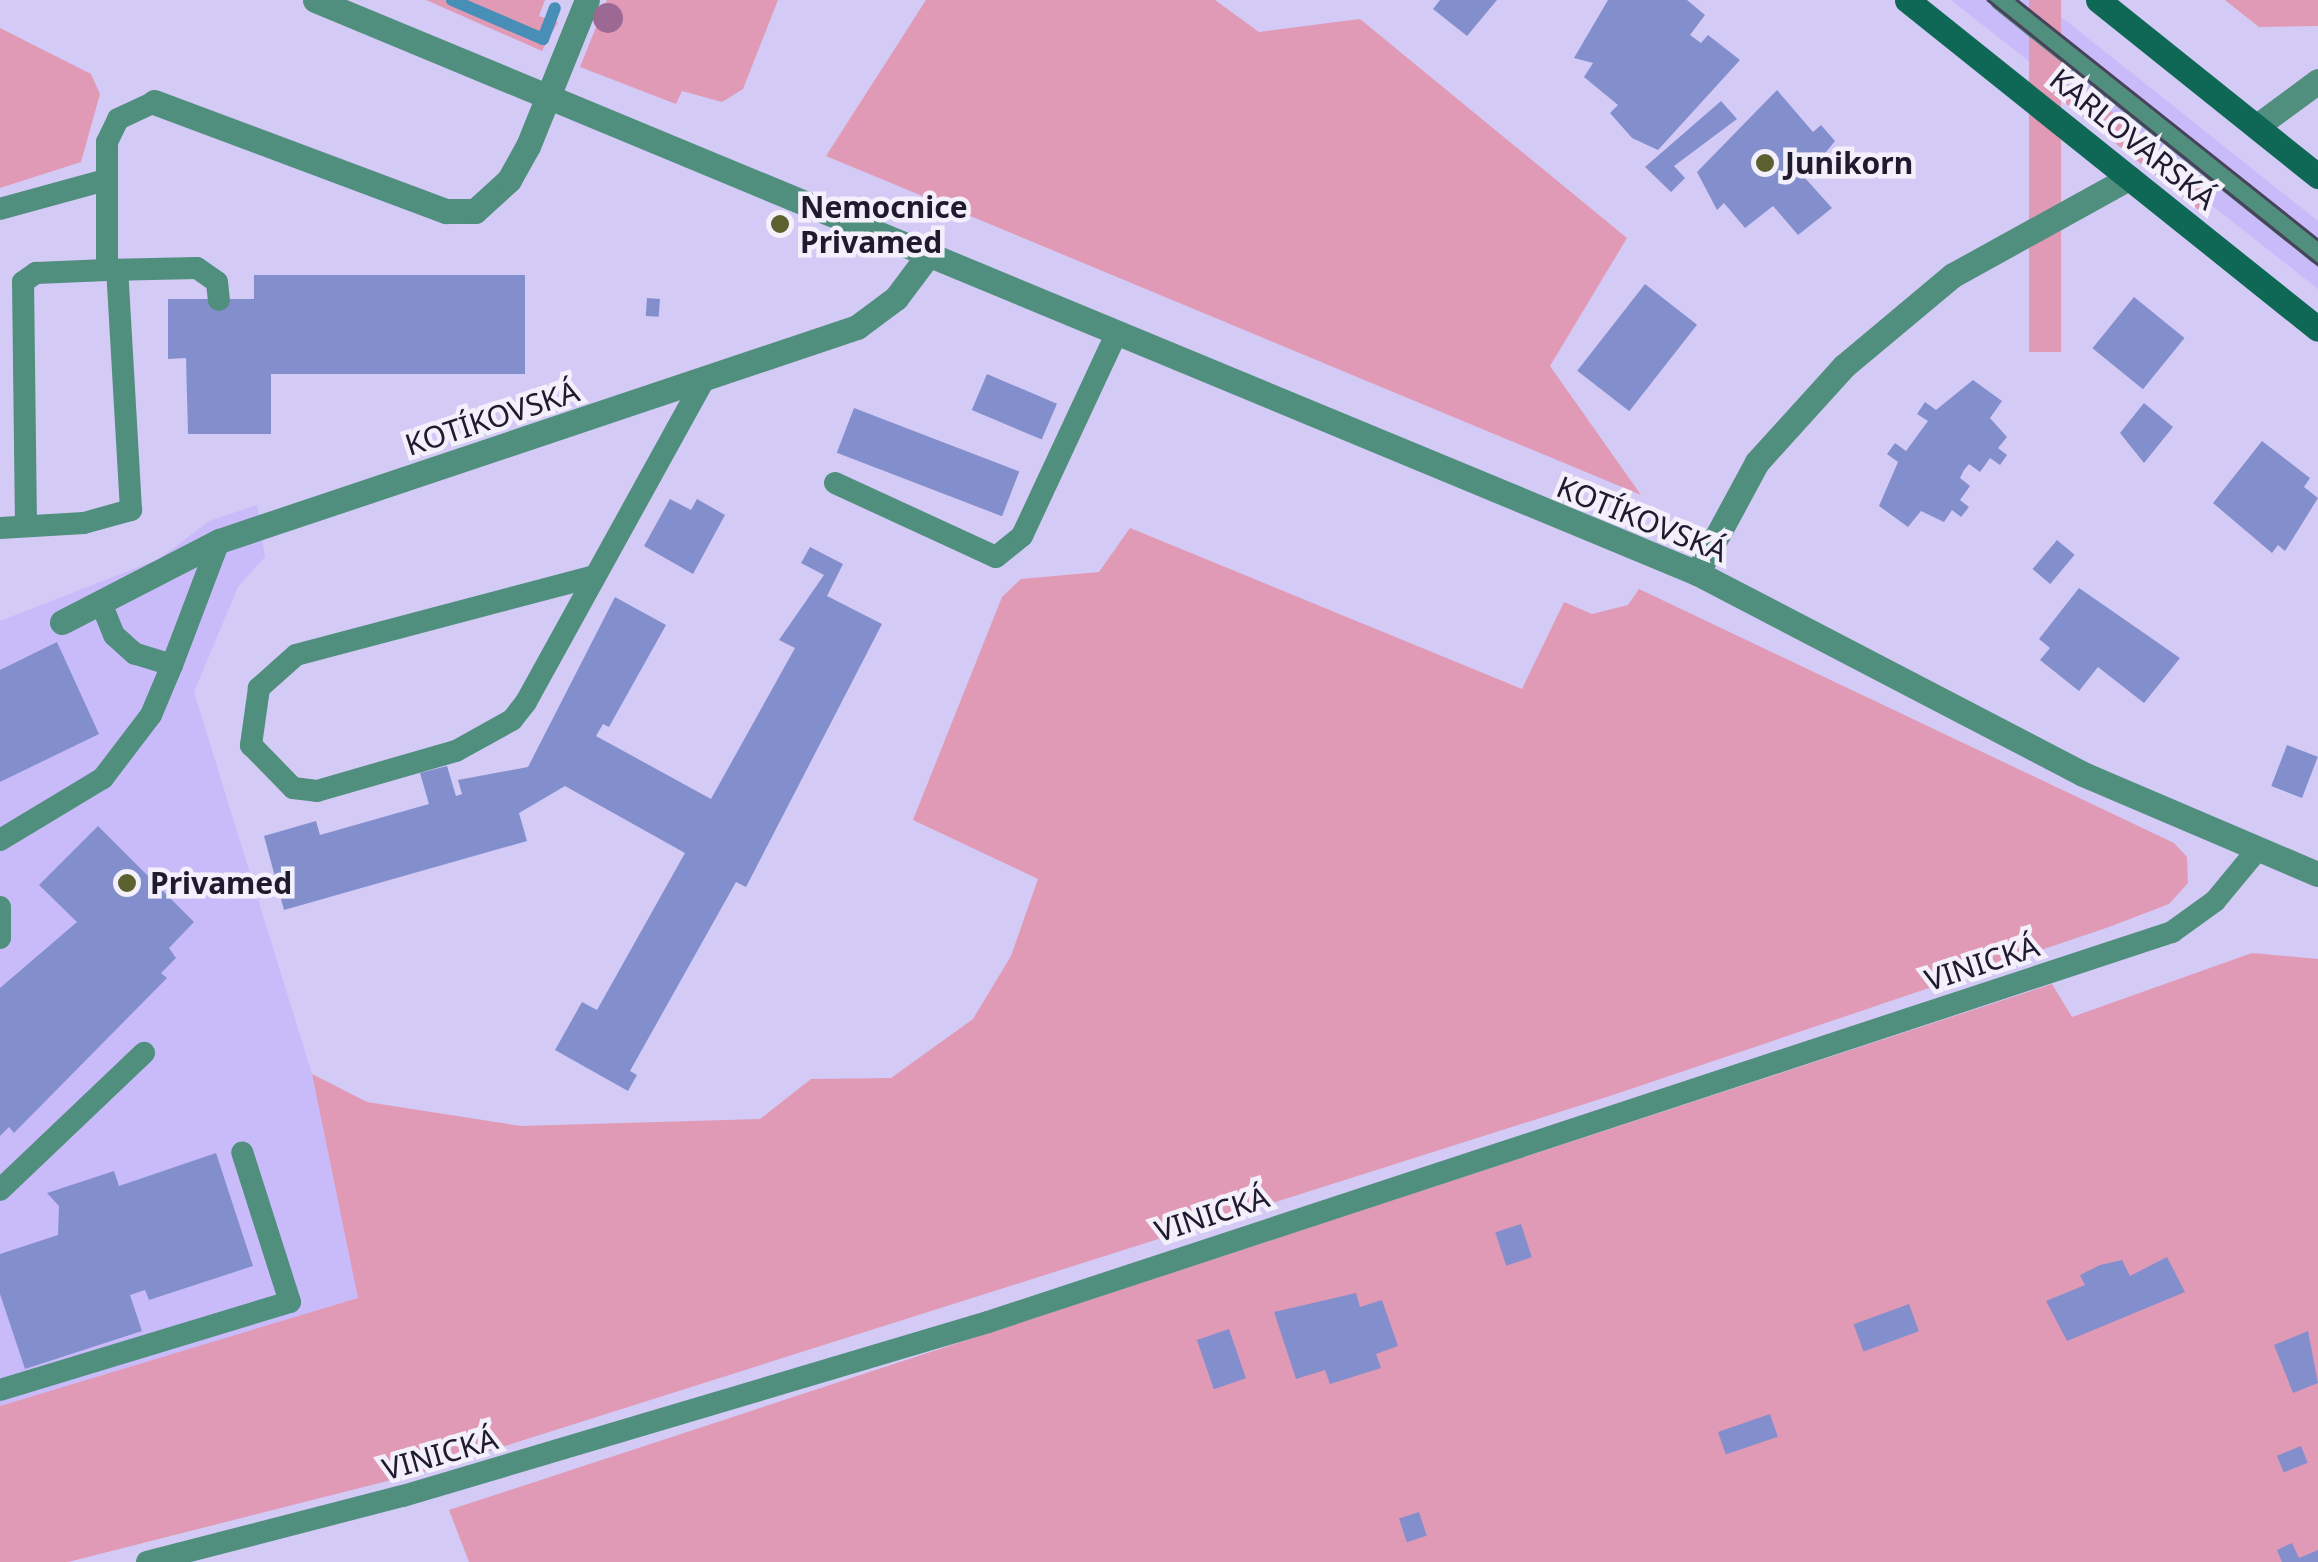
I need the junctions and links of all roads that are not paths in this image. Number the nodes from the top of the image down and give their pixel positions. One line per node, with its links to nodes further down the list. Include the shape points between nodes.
1 (316, 0): 7 (street, KOTÍKOVSKÁ)
2 (588, 0): 7 (street)
3 (1906, 0): 11 (main road, KARLOVARSKÁ)
4 (2001, 0): 14 (lane, KARLOVARSKÁ)
5 (2098, 0): 9 (main road)
6 (2318, 81): 9 (street)
7 (548, 96): 8 (street, via 508,180 476,211 446,211); 15 (street, KOTÍKOVSKÁ)
8 (154, 102): 12 (lane, via 118,119)
9 (2256, 126): 10 (main road)
10 (2318, 176)
11 (2130, 178): 18 (main road, KARLOVARSKÁ); 25 (street, via 1953,275 1844,366 1756,462)
12 (102, 180): 13 (lane); 16 (lane)
13 (0, 209)
14 (2318, 253)
15 (926, 258): 19 (street, KOTÍKOVSKÁ); 20 (street, KOTÍKOVSKÁ, via 896,298 857,326)
16 (112, 269): 17 (lane, via 196,268 218,282); 22 (lane, via 36,273 24,282); 22 (lane, via 131,510)
17 (219, 300)
18 (2318, 329)
19 (1116, 334): 21 (lane, via 1022,536 996,558); 25 (street, KOTÍKOVSKÁ)
20 (701, 385): 24 (street, KOTÍKOVSKÁ); 26 (lane)
21 (835, 484)
22 (26, 526): 23 (lane)
23 (0, 528)
24 (219, 540): 27 (street, KOTÍKOVSKÁ); 29 (lane)
25 (1697, 573): 31 (street, KOTÍKOVSKÁ, via 2083,774)
26 (596, 576): 26 (lane, via 526,702 478,743 317,791 293,788 251,744 259,688 296,655)
27 (101, 603): 28 (street, KOTÍKOVSKÁ); 29 (lane, via 114,635 135,654)
28 (62, 622)
29 (172, 665): 30 (lane, via 151,715 103,778)
30 (0, 840)
31 (2258, 849): 32 (street, KOTÍKOVSKÁ); 39 (lane, VINICKÁ, via 2197,918 2135,944 970,1328 403,1496)
32 (2318, 874)
33 (0, 907): 34 (lane)
34 (0, 938)
35 (144, 1053): 37 (lane)
36 (242, 1152): 38 (lane, via 290,1302)
37 (0, 1190)
38 (0, 1390)
39 (147, 1562)

